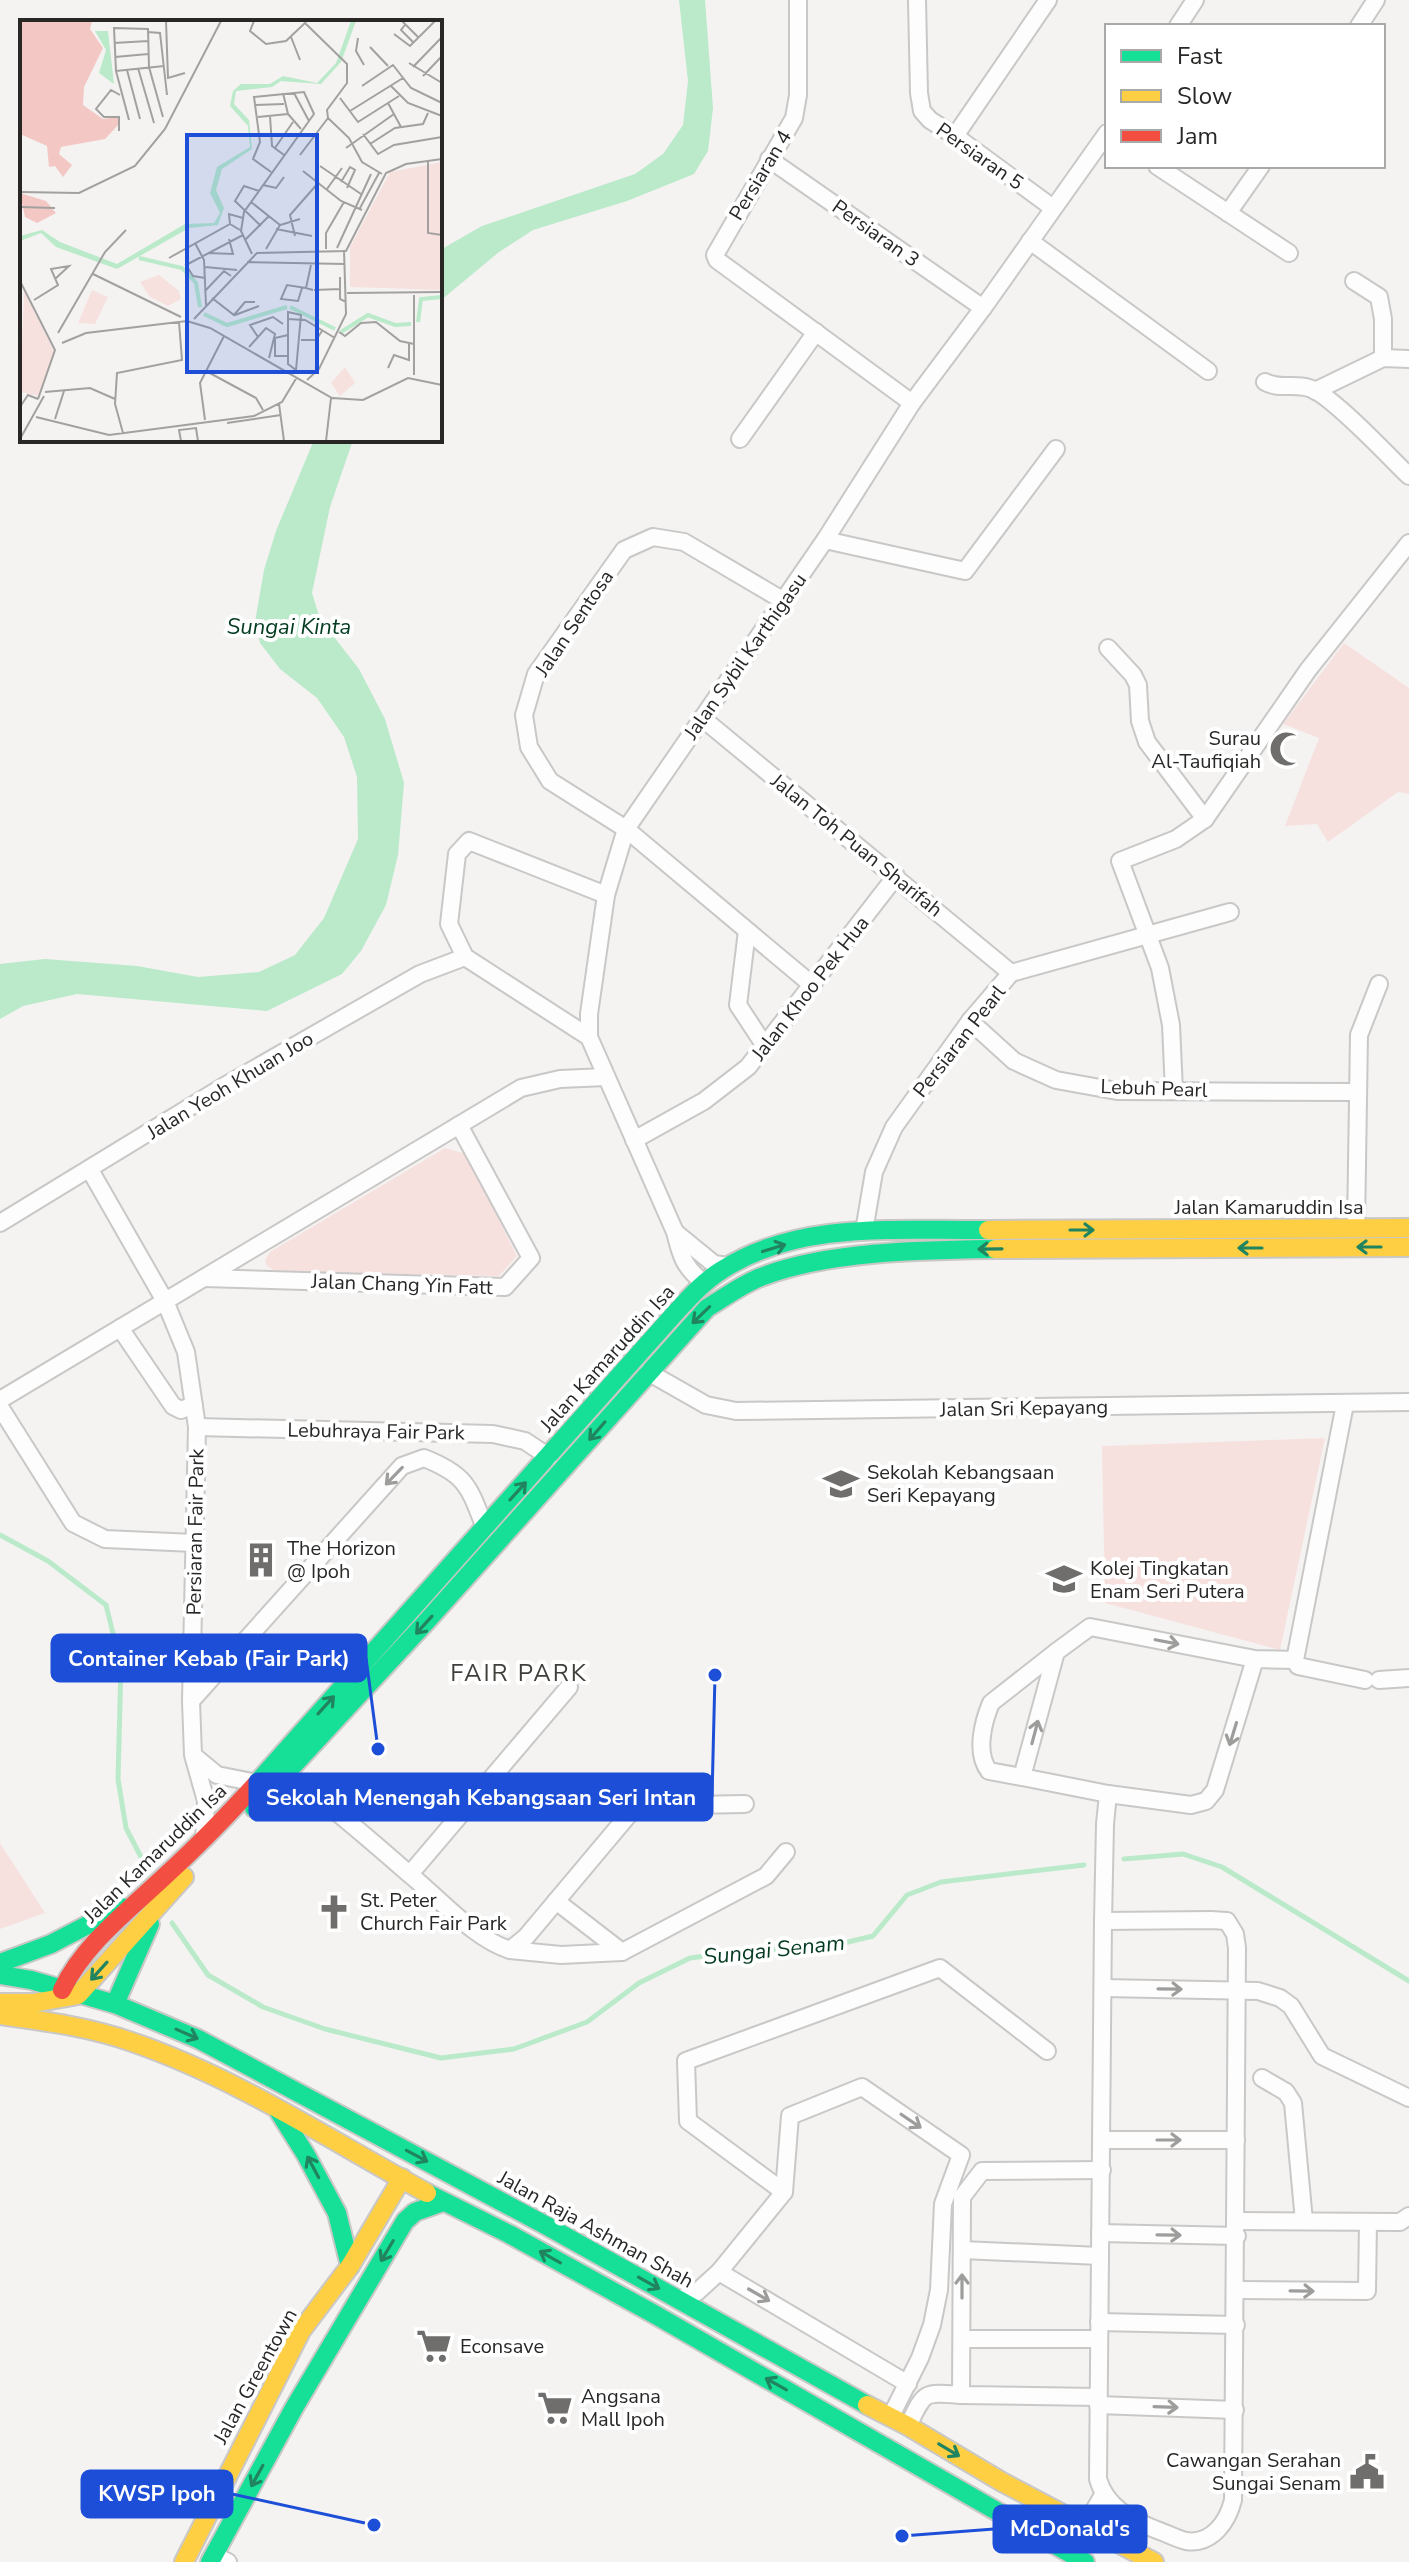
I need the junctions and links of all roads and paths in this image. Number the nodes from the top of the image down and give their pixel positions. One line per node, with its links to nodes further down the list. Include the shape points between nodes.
1 (798, 0): 10 (street, Persiaran 4, via 794,118)
2 (917, 0): 8 (street, Persiaran 5, via 922,111)
3 (1048, 0): 8 (street)
4 (1195, 0): 6 (street)
5 (1376, 0): 7 (street)
6 (1179, 24)
7 (1360, 24)
8 (955, 136): 13 (street, Persiaran 5)
9 (1105, 136): 13 (street, Jalan Sybil Karthigasu)
10 (769, 159): 18 (street, Persiaran 3); 19 (street, Persiaran 4, via 716,251 717,260)
11 (1160, 168): 14 (street)
12 (1260, 168): 14 (street)
13 (1053, 208): 15 (street, Jalan Sybil Karthigasu)
14 (1228, 213): 16 (street)
15 (1030, 241): 18 (street, Jalan Sybil Karthigasu); 22 (street)
16 (1289, 253)
17 (1354, 281): 20 (street, via 1379,297)
18 (983, 308): 25 (street, Jalan Sybil Karthigasu)
19 (816, 332): 25 (street); 26 (street)
20 (1383, 358): 21 (street); 24 (street)
21 (1409, 359)
22 (1208, 371)
23 (1265, 382): 24 (street, via 1275,388)
24 (1315, 391): 28 (street)
25 (912, 403): 29 (street, Jalan Sybil Karthigasu)
26 (740, 439)
27 (1056, 449): 29 (street, via 965,571)
28 (1409, 476)
29 (825, 540): 31 (street, Jalan Sybil Karthigasu)
30 (1409, 543): 34 (street, via 1308,670)
31 (784, 601): 33 (street, Jalan Sybil Karthigasu); 35 (street, Jalan Sentosa, via 684,542 653,537 624,550 536,674 524,715 529,747 550,781)
32 (1108, 648): 34 (street, via 1138,685 1147,742)
33 (702, 718): 35 (street, Jalan Sybil Karthigasu); 36 (street, Jalan Toh Puan Sharifah)
34 (1205, 819): 40 (street, via 1176,839 1120,861)
35 (626, 829): 37 (street, Jalan Sybil Karthigasu); 39 (street, Jalan Sentosa)
36 (896, 876): 42 (street, Jalan Toh Puan Sharifah); 43 (street, Jalan Khoo Pek Hua)
37 (606, 895): 41 (street, via 469,841 457,854 449,924); 46 (street, Jalan Sybil Karthigasu)
38 (1230, 912): 40 (street, Persiaran Pearl)
39 (747, 931): 43 (street, Jalan Sentosa); 47 (street, via 738,1005)
40 (1149, 935): 42 (street, Persiaran Pearl); 49 (street, via 1171,1025)
41 (465, 957): 46 (street); 53 (street, Jalan Yeoh Khuan Joo, via 407,982)
42 (1011, 973): 45 (street, Persiaran Pearl)
43 (811, 984): 47 (street, Jalan Khoo Pek Hua)
44 (1379, 984): 50 (street, via 1359,1035)
45 (970, 1021): 49 (street, Lebuh Pearl, via 1014,1061 1056,1080 1117,1091); 57 (street, Persiaran Pearl, via 894,1127 874,1172)
46 (589, 1037): 48 (street, Jalan Sybil Karthigasu)
47 (765, 1046): 52 (street, Jalan Khoo Pek Hua, via 748,1067 704,1101)
48 (606, 1077): 51 (street, via 521,1088); 52 (street, Jalan Sybil Karthigasu)
49 (1174, 1091): 50 (street, Lebuh Pearl)
50 (1358, 1092): 55 (street)
51 (459, 1125): 63 (street); 63 (street, Jalan Chang Yin Fatt, via 531,1258 505,1287)
52 (634, 1140): 58 (street, Jalan Sybil Karthigasu)
53 (90, 1170): 54 (street, Jalan Yeoh Khuan Joo); 65 (street, Persiaran Fair Park)
54 (0, 1223)
55 (1356, 1228): 56 (main road, Jalan Kamaruddin Isa); 57 (main road, Jalan Kamaruddin Isa, one-way to 55)
56 (1409, 1228)
57 (864, 1231): 60 (main road); 61 (main road, Jalan Kamaruddin Isa, one-way to 57, via 822,1235)
58 (675, 1232): 61 (street, Jalan Sybil Karthigasu, via 714,1264); 64 (street, Jalan Sybil Karthigasu, via 689,1271)
59 (1409, 1247): 60 (main road, Jalan Kamaruddin Isa, one-way to 60, via 989,1249)
60 (822, 1261): 62 (main road, Jalan Kamaruddin Isa)
61 (728, 1266): 64 (main road, Jalan Kamaruddin Isa)
62 (760, 1277): 64 (main road, via 747,1273 721,1285); 68 (main road, Jalan Kamaruddin Isa, one-way to 68, via 707,1308)
63 (204, 1278): 65 (street)
64 (704, 1283): 67 (main road, Jalan Kamaruddin Isa)
65 (165, 1301): 66 (street); 72 (street, Persiaran Fair Park, via 186,1352)
66 (120, 1328): 69 (street); 72 (street, via 173,1406 181,1410)
67 (633, 1361): 68 (main road); 75 (main road, Jalan Kamaruddin Isa)
68 (648, 1372): 71 (street, Jalan Sri Kepayang, via 706,1405 736,1411); 85 (main road, Jalan Kamaruddin Isa, one-way to 85)
69 (0, 1400)
70 (1409, 1402): 71 (street, Jalan Sri Kepayang)
71 (1345, 1404): 80 (street)
72 (194, 1405): 74 (street, Persiaran Fair Park)
73 (0, 1407): 77 (street, via 73,1523 105,1539)
74 (197, 1427): 75 (street, Lebuhraya Fair Park, via 493,1434 525,1441); 77 (street, Persiaran Fair Park)
75 (549, 1457): 76 (main road, Jalan Kamaruddin Isa, one-way to 75)
76 (485, 1528): 83 (street, one-way to 83, via 469,1488 451,1468 424,1458 402,1466); 85 (main road, Jalan Kamaruddin Isa, one-way to 76)
77 (194, 1543): 83 (street, Persiaran Fair Park)
78 (1056, 1652): 79 (street, one-way to 79, via 1090,1627); 86 (street, one-way to 78); 86 (street, via 991,1703 987,1712 983,1764 989,1771)
79 (1255, 1659): 80 (street); 88 (street, one-way to 88, via 1215,1790 1206,1801 1191,1805)
80 (1295, 1660): 81 (street, via 1298,1666 1372,1680)
81 (1409, 1678)
82 (569, 1687): 92 (street)
83 (191, 1701): 84 (street, Persiaran Fair Park)
84 (193, 1755): 87 (street, via 217,1775); 90 (street, Persiaran Fair Park, via 206,1801)
85 (281, 1768): 87 (main road, Jalan Kamaruddin Isa); 92 (street); 93 (main road, Jalan Kamaruddin Isa)
86 (1022, 1777): 88 (street)
87 (257, 1783): 90 (main road, Jalan Kamaruddin Isa)
88 (1108, 1794): 95 (street)
89 (745, 1804): 94 (street, via 636,1806)
90 (204, 1840): 93 (main road, Jalan Kamaruddin Isa)
91 (786, 1852): 97 (street, via 766,1876)
92 (410, 1874): 96 (street, via 497,1946)
93 (152, 1900): 98 (main road); 102 (main road, Jalan Kamaruddin Isa, via 91,1946 71,1971); 104 (main road)
94 (556, 1901): 96 (street); 97 (street)
95 (1103, 1921): 100 (street); 101 (street, via 1227,1921 1235,1934)
96 (510, 1950): 97 (street, via 561,1955)
97 (622, 1952)
98 (0, 1963)
99 (0, 1975): 102 (main road, Jalan Raja Ashman Shah)
100 (1103, 1988): 101 (street, one-way to 101); 111 (street)
101 (1237, 1990): 109 (street, via 1280,1998 1291,2006 1322,2056); 112 (street)
102 (68, 1995): 103 (main road); 104 (main road, Jalan Raja Ashman Shah); 108 (main road, via 84,2015 172,2047)
103 (0, 2003)
104 (115, 2004): 120 (main road, Jalan Raja Ashman Shah, one-way to 120, via 198,2039)
105 (0, 2015): 108 (main road, via 129,2041)
106 (1047, 2051): 115 (street, via 940,1968 686,2061 688,2121)
107 (1262, 2078): 118 (street, via 1286,2092 1293,2103)
108 (246, 2090): 110 (main road)
109 (1409, 2098)
110 (276, 2108): 114 (main road); 125 (main road, one-way to 110, via 337,2213)
111 (1102, 2140): 112 (street, one-way to 112); 113 (street)
112 (1236, 2140): 121 (street)
113 (1102, 2170): 122 (street); 123 (street, via 982,2171 962,2197)
114 (402, 2178): 116 (main road); 120 (main road, via 427,2181 504,2219); 125 (main road, Jalan Greentown)
115 (784, 2192): 126 (street); 132 (street, one-way to 132, via 790,2116 862,2087 961,2155 943,2204 932,2325)
116 (443, 2202): 138 (main road, one-way to 116); 144 (main road, one-way to 144, via 405,2221 294,2408)
117 (1409, 2216): 119 (street, via 1400,2222)
118 (1304, 2221): 119 (street); 121 (street)
119 (1368, 2222): 127 (street, one-way to 119, via 1367,2291)
120 (547, 2226): 128 (main road, Jalan Raja Ashman Shah, one-way to 128)
121 (1237, 2229): 122 (street, one-way to 121); 127 (street)
122 (1100, 2233): 124 (street)
123 (962, 2250): 124 (street); 131 (street, one-way to 123)
124 (1100, 2256): 130 (street)
125 (350, 2266): 143 (main road, Jalan Greentown, via 301,2331)
126 (719, 2272): 128 (street, via 697,2292); 132 (street, one-way to 132)
127 (1236, 2290): 129 (street)
128 (679, 2299): 133 (main road, Jalan Raja Ashman Shah)
129 (1236, 2325): 130 (street); 136 (street)
130 (1099, 2330): 131 (street); 135 (street)
131 (962, 2339): 134 (street)
132 (908, 2384): 137 (street)
133 (840, 2392): 137 (main road, Jalan Raja Ashman Shah); 138 (main road, via 850,2410)
134 (961, 2395): 135 (street); 139 (street, via 923,2397)
135 (1098, 2401): 136 (street, one-way to 136); 141 (street, via 1098,2479)
136 (1235, 2410): 141 (street, via 1233,2500 1222,2528 1188,2542 1126,2516)
137 (891, 2416): 139 (main road, Jalan Raja Ashman Shah)
138 (844, 2423): 146 (main road)
139 (908, 2426): 140 (main road, Jalan Raja Ashman Shah, one-way to 140)
140 (1002, 2482): 142 (main road, Jalan Raja Ashman Shah); 147 (main road)
141 (1103, 2495): 142 (street)
142 (1086, 2524): 148 (main road, Jalan Raja Ashman Shah)
143 (200, 2528): 144 (street); 145 (main road, Jalan Greentown)
144 (217, 2560): 145 (street)
145 (184, 2562)
146 (1085, 2562)
147 (1123, 2562)
148 (1154, 2562)

